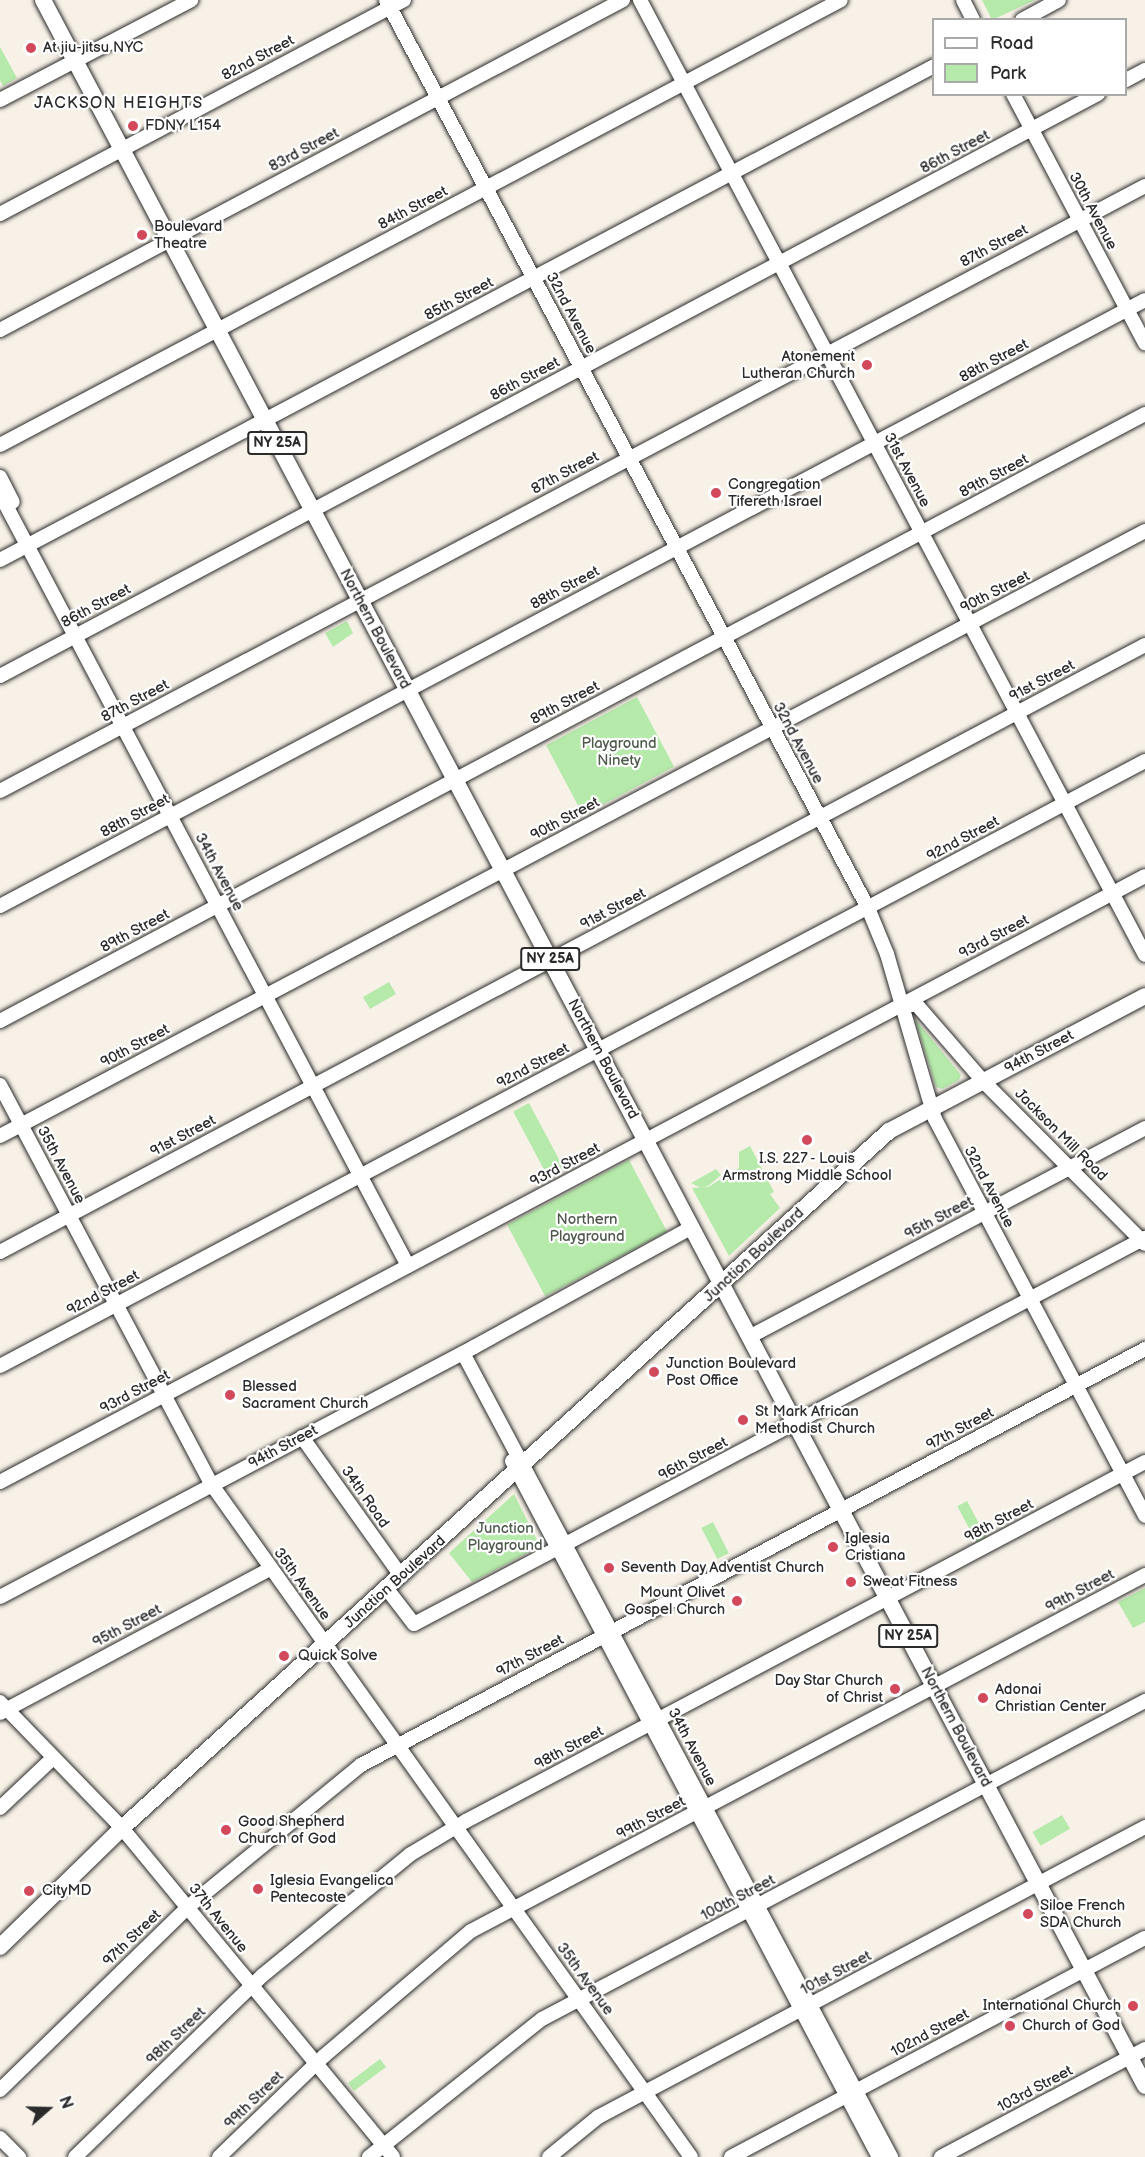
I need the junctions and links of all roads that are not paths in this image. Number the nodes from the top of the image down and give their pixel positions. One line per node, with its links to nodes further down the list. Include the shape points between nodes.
1 (43, 0): 12 (main road, Northern Boulevard / NY 25A)
2 (191, 0): 12 (street)
3 (404, 0): 9 (street, 82nd Street)
4 (623, 0): 19 (street, 83rd Street)
5 (640, 0): 16 (street, 31st Avenue)
6 (841, 0): 16 (street, 84th Street)
7 (963, 0): 10 (street)
8 (1059, 0): 11 (street)
9 (388, 4): 19 (street, 32nd Avenue); 22 (street, 82nd Street)
10 (973, 18)
11 (1026, 18)
12 (75, 61): 20 (street); 22 (main road, Northern Boulevard / NY 25A)
13 (932, 67): 23 (street, 85th Street)
14 (1145, 70): 15 (street)
15 (1127, 79)
16 (684, 83): 23 (street, 31st Avenue); 25 (street, 84th Street)
17 (1014, 96): 21 (street, 30th Avenue)
18 (1094, 96): 21 (street, 86th Street)
19 (439, 98): 25 (street, 32nd Avenue); 28 (street, 83rd Street)
20 (0, 100)
21 (1032, 130): 27 (street, 30th Avenue); 29 (street, 86th Street)
22 (121, 149): 26 (street, 82nd Street); 28 (main road, Northern Boulevard / NY 25A)
23 (731, 174): 29 (street, 31st Avenue); 30 (street, 85th Street)
24 (1145, 186): 27 (street, 87th Street)
25 (486, 188): 30 (street, 32nd Avenue); 34 (street, 84th Street)
26 (0, 214)
27 (1079, 220): 32 (street, 30th Avenue); 36 (street, 87th Street)
28 (169, 240): 33 (street, 83rd Street); 34 (main road, Northern Boulevard / NY 25A)
29 (779, 263): 36 (street, 31st Avenue); 37 (street, 86th Street)
30 (534, 278): 37 (street, 32nd Avenue); 39 (street, 85th Street)
31 (1145, 300): 32 (street, 88th Street)
32 (1127, 310): 35 (street, 30th Avenue); 40 (street, 88th Street)
33 (0, 330)
34 (217, 330): 39 (main road, Northern Boulevard / NY 25A); 41 (street, 84th Street)
35 (1145, 343)
36 (827, 354): 40 (street, 31st Avenue); 42 (street, 87th Street)
37 (581, 368): 42 (street, 32nd Avenue); 45 (street, 86th Street)
38 (1145, 414): 47 (street, 89th Street)
39 (265, 420): 45 (main road, Northern Boulevard / NY 25A); 48 (street, 85th Street)
40 (874, 443): 47 (street, 31st Avenue); 49 (street, 88th Street)
41 (0, 445)
42 (629, 458): 49 (street, 32nd Avenue); 51 (street, 87th Street)
43 (0, 477): 48 (street, 34th Avenue)
44 (0, 494): 48 (street, 34th Avenue)
45 (312, 510): 51 (main road, Northern Boulevard / NY 25A); 53 (street, 86th Street)
46 (1145, 531): 52 (street, 90th Street)
47 (921, 533): 52 (street, 31st Avenue); 54 (street, 89th Street)
48 (31, 544): 50 (street, 85th Street); 53 (street, 34th Avenue)
49 (677, 548): 54 (street, 32nd Avenue); 57 (street, 88th Street)
50 (0, 560)
51 (360, 600): 57 (main road, Northern Boulevard / NY 25A); 59 (street, 87th Street)
52 (969, 624): 58 (street, 31st Avenue); 60 (street, 90th Street)
53 (79, 634): 56 (street, 86th Street); 59 (street, 34th Avenue)
54 (724, 638): 60 (street, 32nd Avenue); 62 (street, 89th Street)
55 (1145, 645): 58 (street, 91st Street)
56 (0, 676)
57 (408, 690): 62 (main road, Northern Boulevard / NY 25A); 65 (street, 88th Street)
58 (1017, 713): 64 (street, 31st Avenue); 66 (street, 91st Street)
59 (126, 725): 63 (street, 87th Street); 65 (street, 34th Avenue)
60 (772, 728): 66 (street, 32nd Avenue); 67 (street, 90th Street)
61 (1145, 761): 64 (street, 92nd Street)
62 (455, 780): 67 (main road, Northern Boulevard / NY 25A); 70 (street, 89th Street)
63 (0, 791)
64 (1065, 804): 69 (street, 31st Avenue); 72 (street, 92nd Street)
65 (174, 814): 70 (street, 34th Avenue); 71 (street, 88th Street)
66 (820, 818): 72 (street, 32nd Avenue); 74 (street, 91st Street)
67 (503, 870): 74 (main road, Northern Boulevard / NY 25A); 75 (street, 90th Street)
68 (1145, 876): 69 (street, 93rd Street)
69 (1112, 894): 73 (street, 31st Avenue); 77 (street, 93rd Street)
70 (221, 904): 75 (street, 34th Avenue); 78 (street, 89th Street)
71 (0, 906)
72 (868, 908): 77 (street, 32nd Avenue, via 885,946); 79 (street, 92nd Street)
73 (1145, 955)
74 (550, 960): 79 (main road, Northern Boulevard / NY 25A); 81 (street, 91st Street)
75 (269, 994): 81 (street, 34th Avenue); 84 (street, 90th Street)
76 (1145, 996): 80 (main road, 94th Street)
77 (902, 1005): 80 (street, Jackson Mill Road, via 917,1005); 83 (street, 32nd Avenue); 87 (street, 93rd Street)
78 (0, 1021)
79 (598, 1051): 87 (main road, Northern Boulevard / NY 25A); 89 (street, 92nd Street)
80 (984, 1082): 83 (main road, 94th Street); 88 (street, Jackson Mill Road)
81 (317, 1084): 89 (street, 34th Avenue); 91 (street, 91st Street)
82 (0, 1085): 84 (street, 35th Avenue)
83 (933, 1108): 90 (street, 32nd Avenue); 96 (main road, Junction Boulevard, via 889,1131)
84 (21, 1125): 86 (street, 90th Street); 91 (street, 35th Avenue)
85 (1145, 1128): 88 (street, 95th Street)
86 (0, 1136)
87 (646, 1140): 92 (main road, Northern Boulevard / NY 25A); 95 (street, 93rd Street)
88 (1070, 1168): 90 (street, 95th Street); 93 (street, Jackson Mill Road)
89 (364, 1174): 95 (street, 34th Avenue); 98 (street, 92nd Street)
90 (984, 1212): 97 (street, 32nd Avenue); 99 (street, 95th Street)
91 (69, 1215): 94 (street, 91st Street); 98 (street, 35th Avenue)
92 (692, 1227): 96 (main road, Northern Boulevard / NY 25A); 101 (street, 94th Street)
93 (1144, 1241): 97 (street, 96th Street)
94 (0, 1252)
95 (412, 1264): 104 (street, 93rd Street)
96 (722, 1285): 99 (main road, Northern Boulevard / NY 25A); 108 (main road, Junction Boulevard)
97 (1030, 1299): 103 (street, 32nd Avenue); 105 (street, 96th Street)
98 (116, 1305): 102 (street, 92nd Street); 104 (street, 35th Avenue)
99 (750, 1337): 105 (main road, Northern Boulevard / NY 25A)
100 (1145, 1349): 103 (street, 97th Street)
101 (460, 1354): 106 (street, 94th Street); 108 (street, 34th Avenue)
102 (0, 1366)
103 (1076, 1386): 109 (street, 32nd Avenue); 112 (street, 97th Street)
104 (164, 1395): 110 (street, 93rd Street); 111 (street, 35th Avenue)
105 (795, 1423): 112 (main road, Northern Boulevard / NY 25A); 114 (street, 96th Street)
106 (302, 1437): 111 (street, 94th Street); 117 (street, 34th Road)
107 (1145, 1462): 109 (street, 98th Street)
108 (521, 1469): 114 (street, 34th Avenue); 117 (main road, Junction Boulevard)
109 (1123, 1474): 113 (street, 32nd Avenue); 120 (street, 98th Street)
110 (0, 1482)
111 (212, 1485): 115 (street, 35th Avenue); 119 (street, 94th Street)
112 (841, 1510): 120 (main road, Northern Boulevard / NY 25A); 121 (street, 97th Street)
113 (1145, 1516)
114 (563, 1547): 118 (street, 96th Street, via 414,1624); 121 (street, 34th Avenue)
115 (270, 1569): 122 (street, 35th Avenue); 125 (street, 95th Street)
116 (1145, 1575): 123 (street, 99th Street)
117 (401, 1576): 118 (main road, Junction Boulevard)
118 (387, 1589): 122 (main road, Junction Boulevard)
119 (0, 1597)
120 (888, 1598): 123 (main road, Northern Boulevard / NY 25A); 126 (street, 98th Street)
121 (608, 1633): 126 (street, 34th Avenue); 127 (street, 97th Street)
122 (325, 1644): 127 (street, 35th Avenue); 134 (main road, Junction Boulevard)
123 (934, 1686): 129 (main road, Northern Boulevard / NY 25A); 131 (street, 99th Street)
124 (1145, 1701): 129 (street, 100th Street)
125 (2, 1708): 128 (street, 37th Avenue)
126 (655, 1722): 131 (street, 34th Avenue); 132 (street, 98th Street)
127 (397, 1745): 132 (street, 35th Avenue); 136 (street, 97th Street, via 361,1765)
128 (53, 1758): 130 (street); 134 (street, 37th Avenue)
129 (986, 1785): 135 (main road, Northern Boulevard / NY 25A); 138 (street, 100th Street)
130 (0, 1808)
131 (701, 1810): 137 (street, 99th Street); 138 (street, 34th Avenue)
132 (456, 1827): 137 (street, 35th Avenue); 142 (street, 98th Street, via 411,1854)
133 (1145, 1827): 135 (street, 101st Street)
134 (122, 1828): 136 (street, 37th Avenue); 140 (main road, Junction Boulevard)
135 (1039, 1884): 141 (main road, Northern Boulevard / NY 25A); 144 (street, 101st Street)
136 (188, 1907): 142 (street, 37th Avenue); 148 (street, 97th Street)
137 (514, 1909): 143 (street, 35th Avenue); 146 (street, 99th Street, via 471,1931)
138 (754, 1909): 143 (street, 100th Street); 144 (street, 34th Avenue)
139 (1145, 1938): 141 (street, 102nd Street)
140 (0, 1947)
141 (1084, 1971): 145 (main road, Northern Boulevard / NY 25A); 150 (street, 102nd Street)
142 (252, 1985): 146 (street, 37th Avenue); 154 (street, 98th Street)
143 (580, 2000): 149 (street, 35th Avenue); 152 (street, 100th Street, via 542,2019)
144 (806, 2007): 149 (street, 101st Street); 150 (street, 34th Avenue)
145 (1137, 2053): 147 (main road, Northern Boulevard / NY 25A); 163 (street, 103rd Street)
146 (317, 2063): 152 (street, 37th Avenue); 155 (street, 99th Street)
147 (1145, 2086)
148 (0, 2090)
149 (645, 2092): 158 (street, 101st Street, via 598,2117); 159 (street, 35th Avenue)
150 (851, 2094): 160 (street, 102nd Street); 161 (street, 34th Avenue); 162 (street, 34th Avenue)
151 (0, 2138): 153 (street)
152 (384, 2145): 156 (street, 100th Street); 157 (street, 37th Avenue)
153 (19, 2157)
154 (75, 2157)
155 (219, 2157)
156 (369, 2157)
157 (393, 2157)
158 (549, 2157)
159 (692, 2157)
160 (732, 2157)
161 (879, 2157)
162 (891, 2157)
163 (941, 2157)

